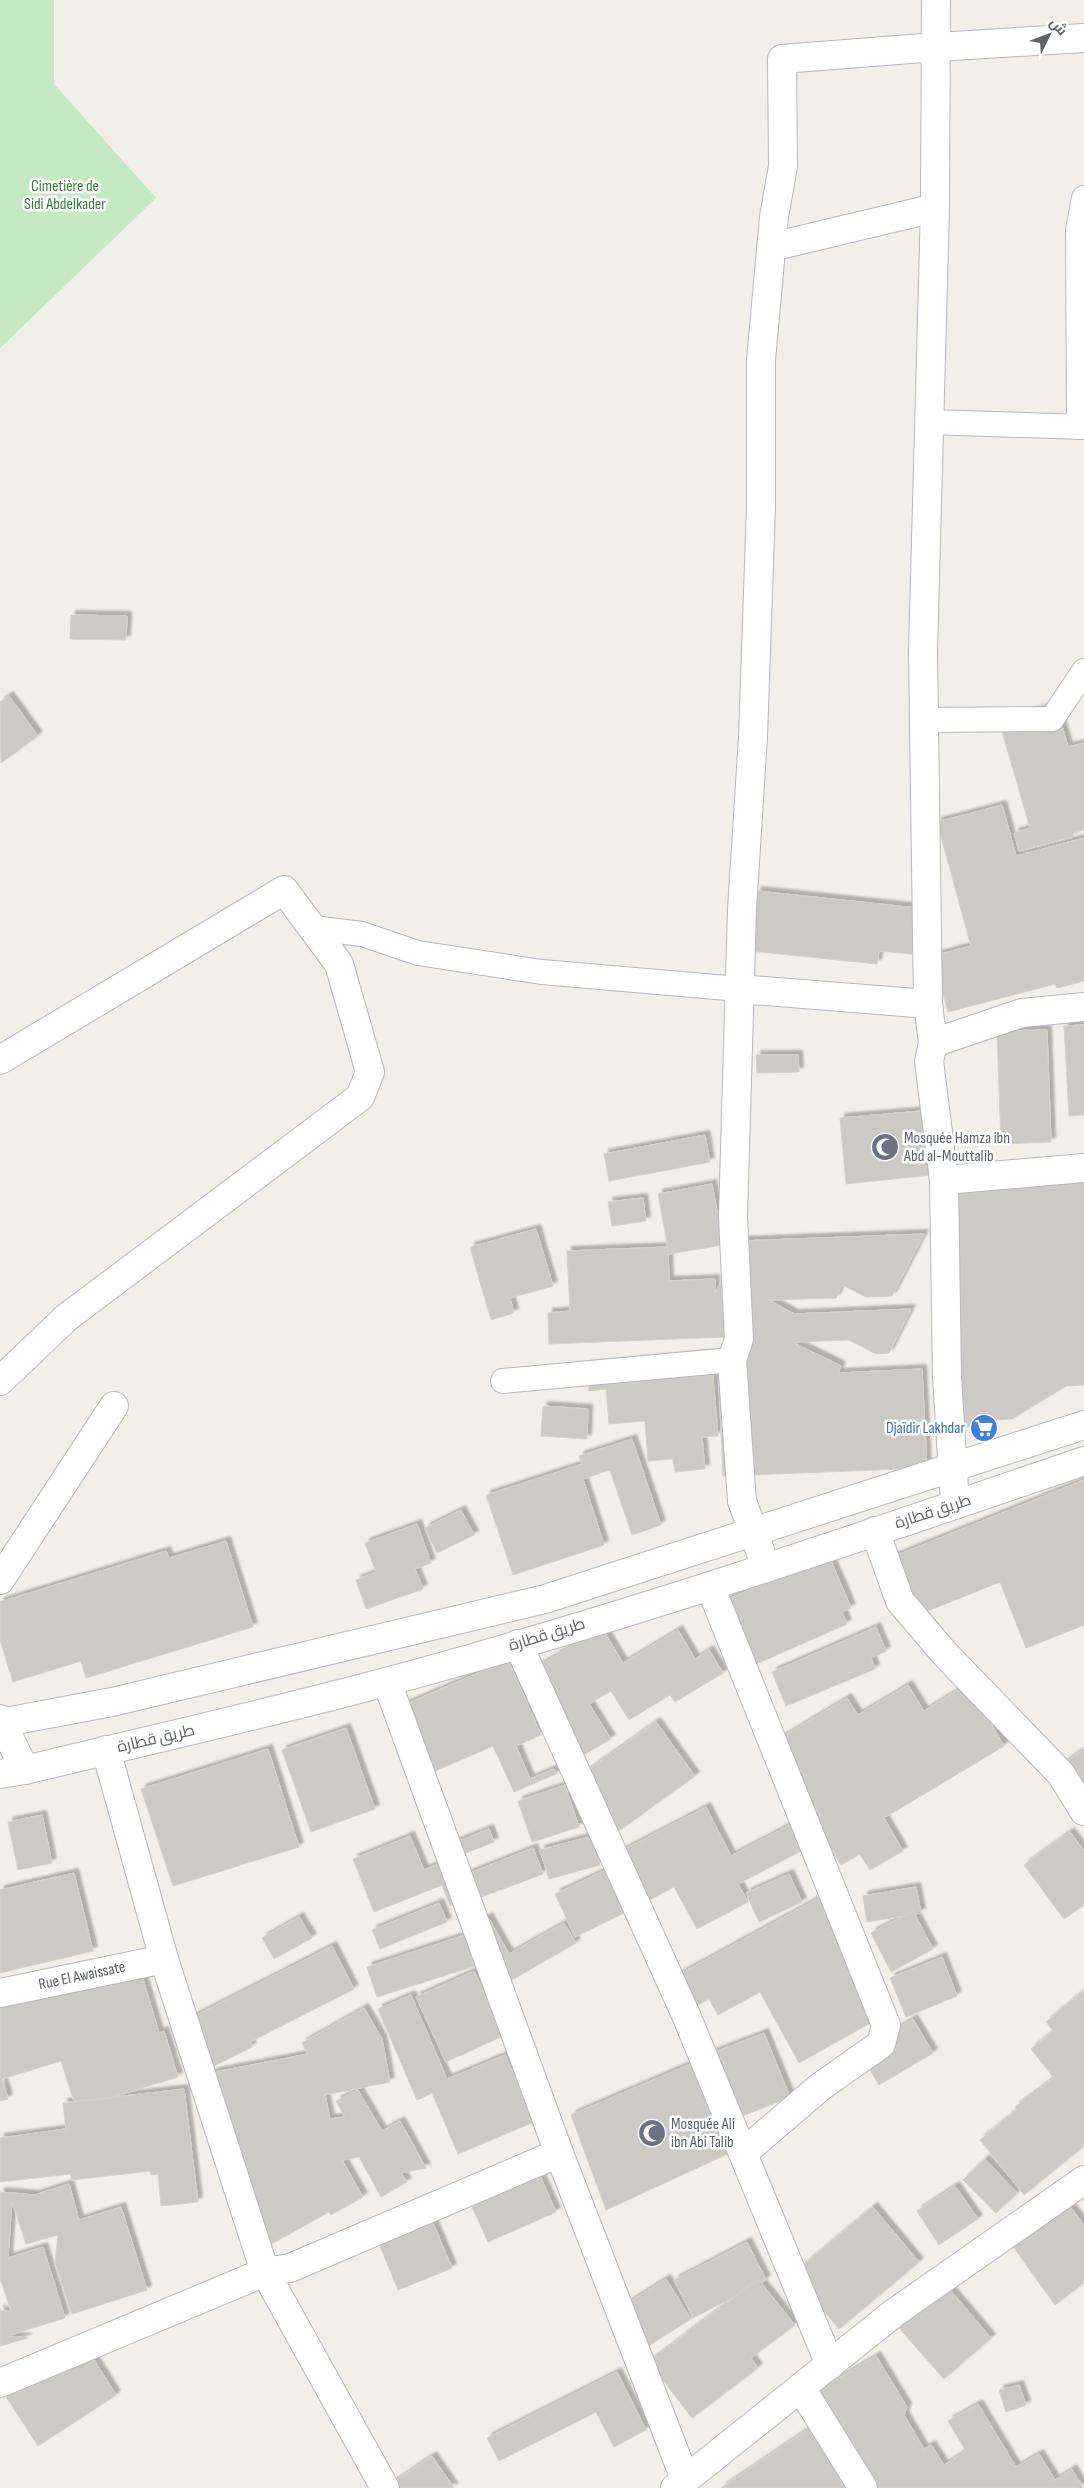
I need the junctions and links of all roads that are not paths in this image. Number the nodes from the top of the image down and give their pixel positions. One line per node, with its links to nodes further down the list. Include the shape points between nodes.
1 (936, 0): 3 (street)
2 (1084, 38): 3 (street)
3 (936, 46): 5 (street); 6 (street, via 782,59 783,166)
4 (1084, 198): 8 (street, via 1078,235)
5 (935, 208): 6 (street); 7 (street)
6 (772, 247): 12 (street, via 761,360 761,506 754,728)
7 (930, 422): 8 (street); 10 (street)
8 (1082, 427)
9 (1084, 670): 10 (street, via 1052,719)
10 (924, 720): 13 (street)
11 (313, 928): 12 (street, via 362,934 418,954 542,972); 16 (street, via 284,890); 20 (street, via 339,964 370,1072 360,1097 66,1318)
12 (739, 989): 13 (street); 19 (street, via 733,1217 739,1339)
13 (928, 1004): 15 (street)
14 (1084, 1007): 15 (street, via 1022,1013)
15 (933, 1044): 18 (street, via 929,1061)
16 (0, 1060)
17 (1084, 1168): 18 (street)
18 (944, 1180): 25 (street, via 947,1377)
19 (732, 1360): 21 (street); 28 (street, via 742,1501)
20 (0, 1381)
21 (503, 1381)
22 (114, 1406): 30 (street)
23 (1084, 1425): 25 (street)
24 (1084, 1461): 26 (street, طريق قطارة)
25 (953, 1469): 26 (street); 28 (street)
26 (956, 1505): 27 (street, طريق قطارة)
27 (875, 1531): 29 (street, طريق قطارة); 37 (street, via 900,1601 945,1654 1061,1774)
28 (753, 1533): 29 (street); 34 (street, via 545,1599 112,1702)
29 (766, 1567): 31 (street, طريق قطارة)
30 (0, 1580)
31 (710, 1586): 32 (street, طريق قطارة); 41 (street, via 886,2025 881,2044 820,2086)
32 (518, 1644): 33 (street, طريق قطارة); 41 (street, via 686,2015)
33 (387, 1682): 35 (street, طريق قطارة); 40 (street)
34 (1, 1722): 36 (street)
35 (106, 1750): 36 (street, طريق قطارة); 38 (street)
36 (12, 1772)
37 (1084, 1812)
38 (164, 1959): 39 (street, Rue El Awaissate); 43 (street)
39 (0, 1993)
40 (559, 2153): 43 (street, via 290,2268); 47 (street)
41 (743, 2153): 44 (street)
42 (1080, 2190): 44 (street, via 894,2313)
43 (265, 2272): 45 (street); 48 (street)
44 (830, 2365): 46 (street)
45 (0, 2384)
46 (800, 2388): 47 (street); 49 (street)
47 (680, 2484)
48 (385, 2488)
49 (863, 2488)

